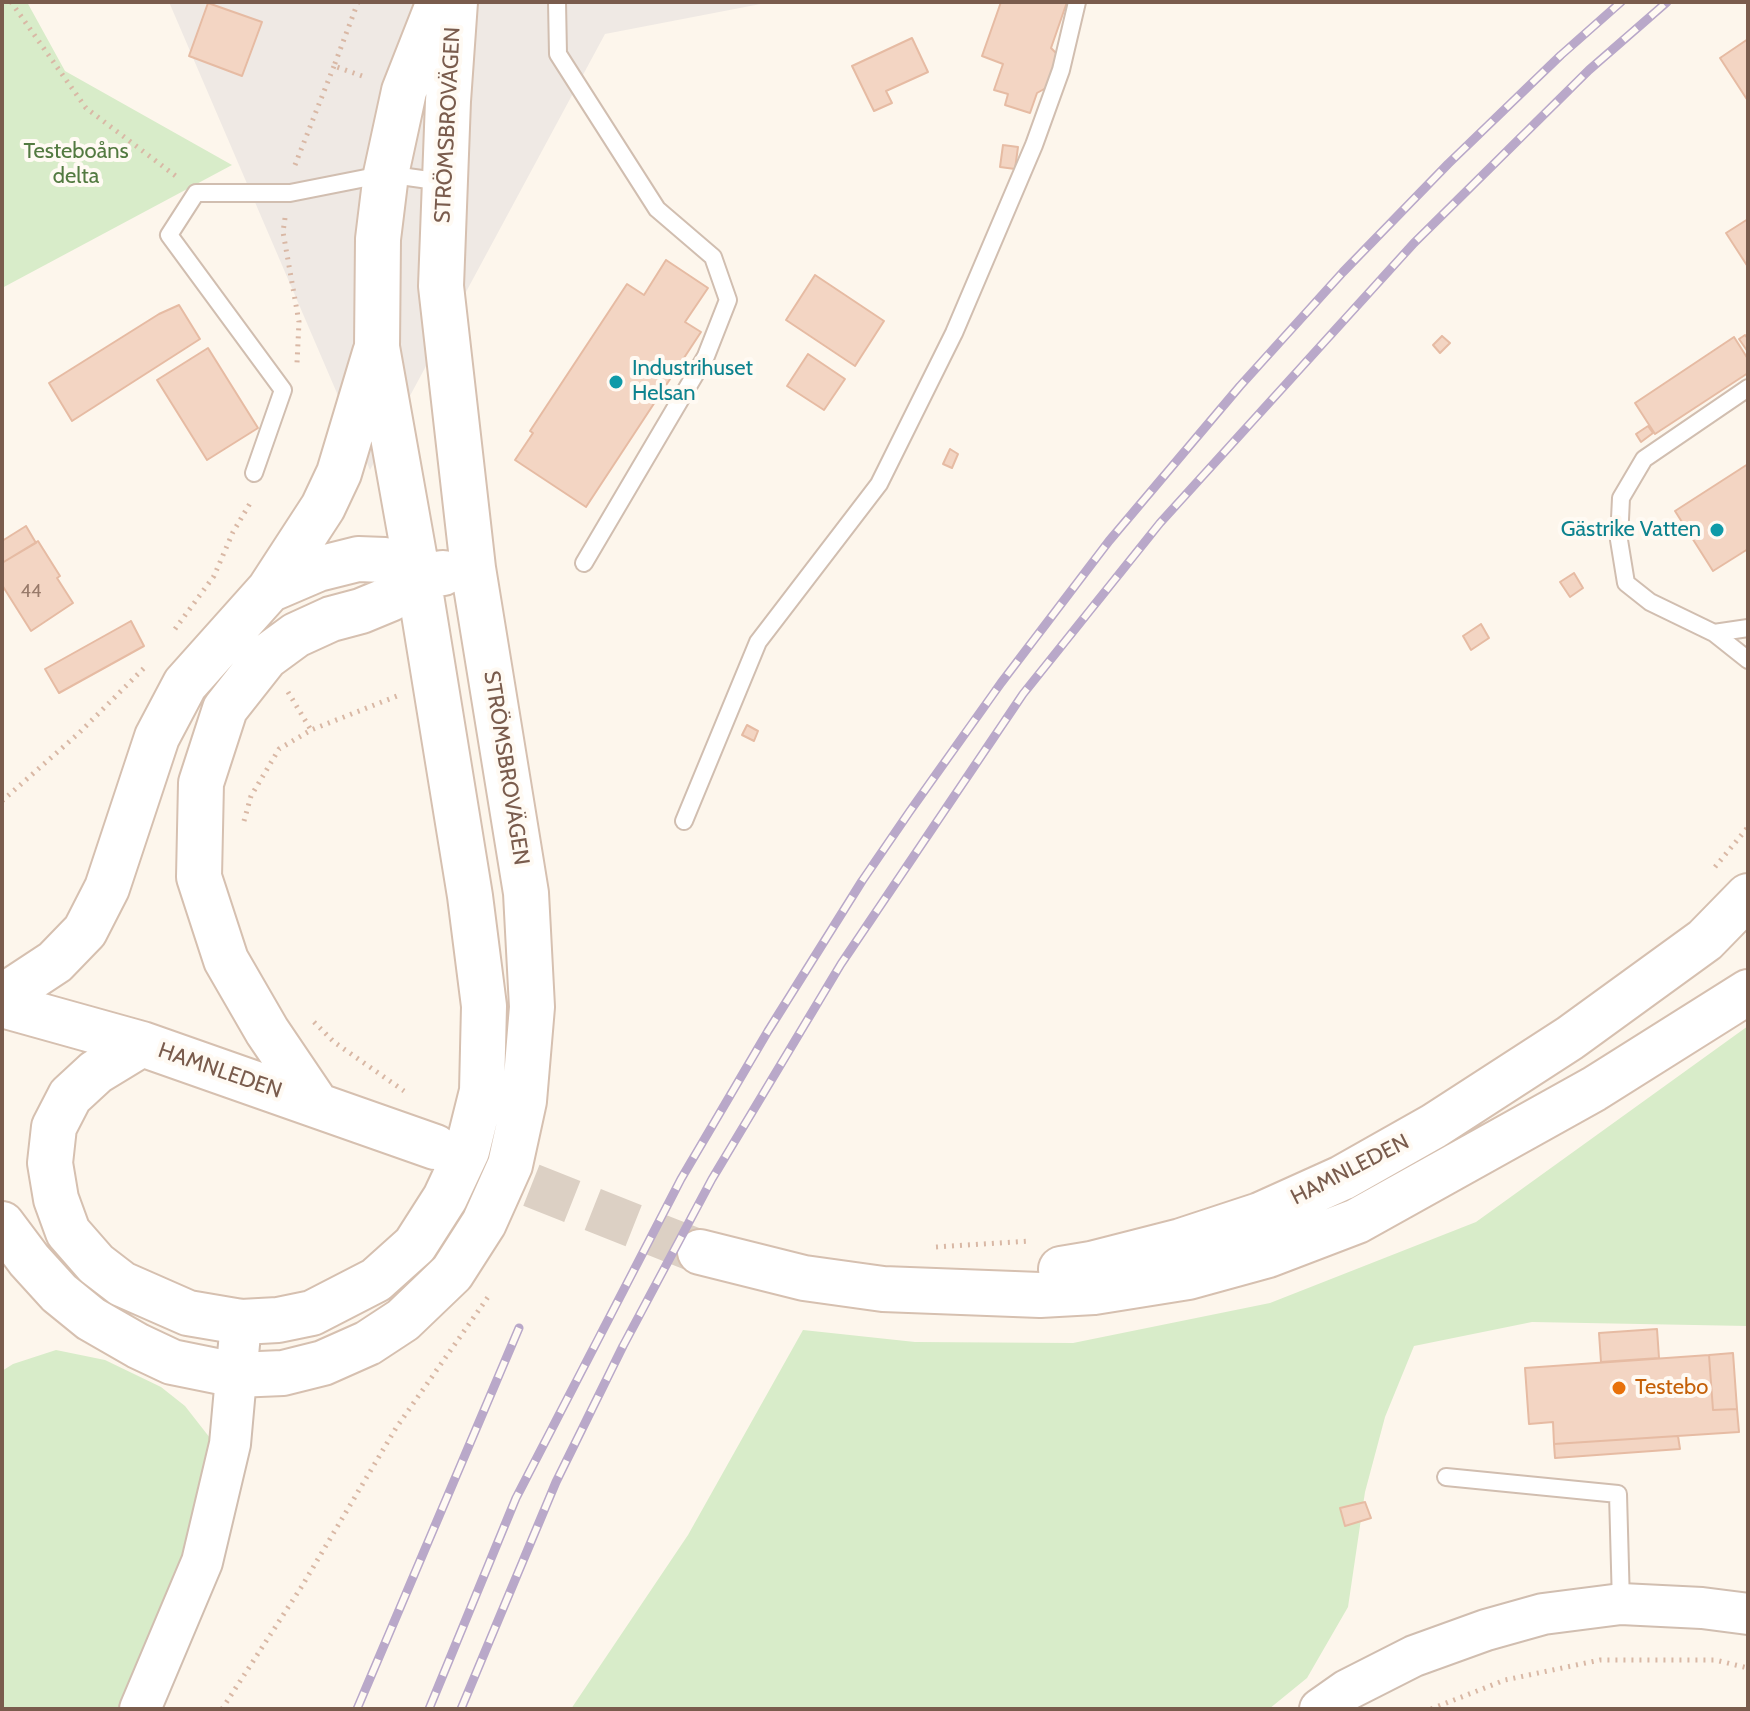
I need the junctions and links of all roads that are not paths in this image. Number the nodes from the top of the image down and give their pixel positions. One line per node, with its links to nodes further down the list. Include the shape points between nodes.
1 (439, 2): 5 (main road, STRÖMSBROVÄGEN, via 404,91)
2 (455, 2): 6 (main road, STRÖMSBROVÄGEN)
3 (557, 2): 10 (lane, via 558,54 657,209 713,257 728,300 706,356)
4 (1077, 2): 17 (lane, via 1043,120 954,333 879,484 758,642)
5 (386, 174): 6 (lane); 7 (main road, STRÖMSBROVÄGEN, via 378,239); 9 (lane, via 290,193 196,193 169,235 283,390)
6 (445, 182): 11 (main road, STRÖMSBROVÄGEN, via 441,286)
7 (377, 347): 12 (main road, STRÖMSBROVÄGEN); 13 (main road, via 339,473)
8 (1748, 388): 15 (lane, via 1644,459 1621,498 1619,540 1626,583 1650,602)
9 (254, 473)
10 (584, 563)
11 (473, 568): 12 (main road); 29 (main road, STRÖMSBROVÄGEN, via 526,893 532,1007 524,1101 510,1165 484,1223 452,1273 403,1320 323,1363 283,1373)
12 (418, 577): 13 (main road, via 385,560 358,559); 23 (main road, via 390,599 296,635 266,657 225,709 201,783 199,877 226,960); 28 (main road, STRÖMSBROVÄGEN, via 484,1006 482,1091 467,1151 415,1245 376,1280 312,1313)
13 (269, 590): 20 (main road, via 185,684 157,737 107,888 85,931 55,962)
14 (1748, 628): 15 (lane)
15 (1714, 633): 16 (lane)
16 (1748, 660)
17 (684, 821)
18 (1748, 896): 27 (main road, HAMNLEDEN, via 1705,940 1570,1038 1342,1178 1260,1215 1091,1264)
19 (1748, 992): 27 (main road, HAMNLEDEN, via 1594,1089 1445,1173 1357,1221 1268,1255 1188,1277 1094,1292)
20 (2, 997)
21 (2, 1005): 22 (main road, HAMNLEDEN)
22 (142, 1044): 23 (main road, HAMNLEDEN); 28 (main road, STRÖMSBROVÄGEN, via 96,1072 70,1096 54,1127 50,1163 56,1199 68,1232 122,1284 188,1313)
23 (317, 1105): 24 (main road, HAMNLEDEN)
24 (435, 1147)
25 (2, 1224): 29 (main road, STRÖMSBROVÄGEN, via 59,1293 91,1319 172,1362)
26 (700, 1252): 27 (main road, HAMNLEDEN, via 804,1278)
27 (883, 1289)
28 (241, 1322): 29 (street)
29 (236, 1375): 33 (street, via 230,1444 202,1562)
30 (1446, 1477): 31 (lane, via 1618,1494)
31 (1621, 1604): 32 (street); 34 (street, via 1543,1614 1486,1630 1414,1656)
32 (1748, 1614)
33 (140, 1709)
34 (1320, 1709)

